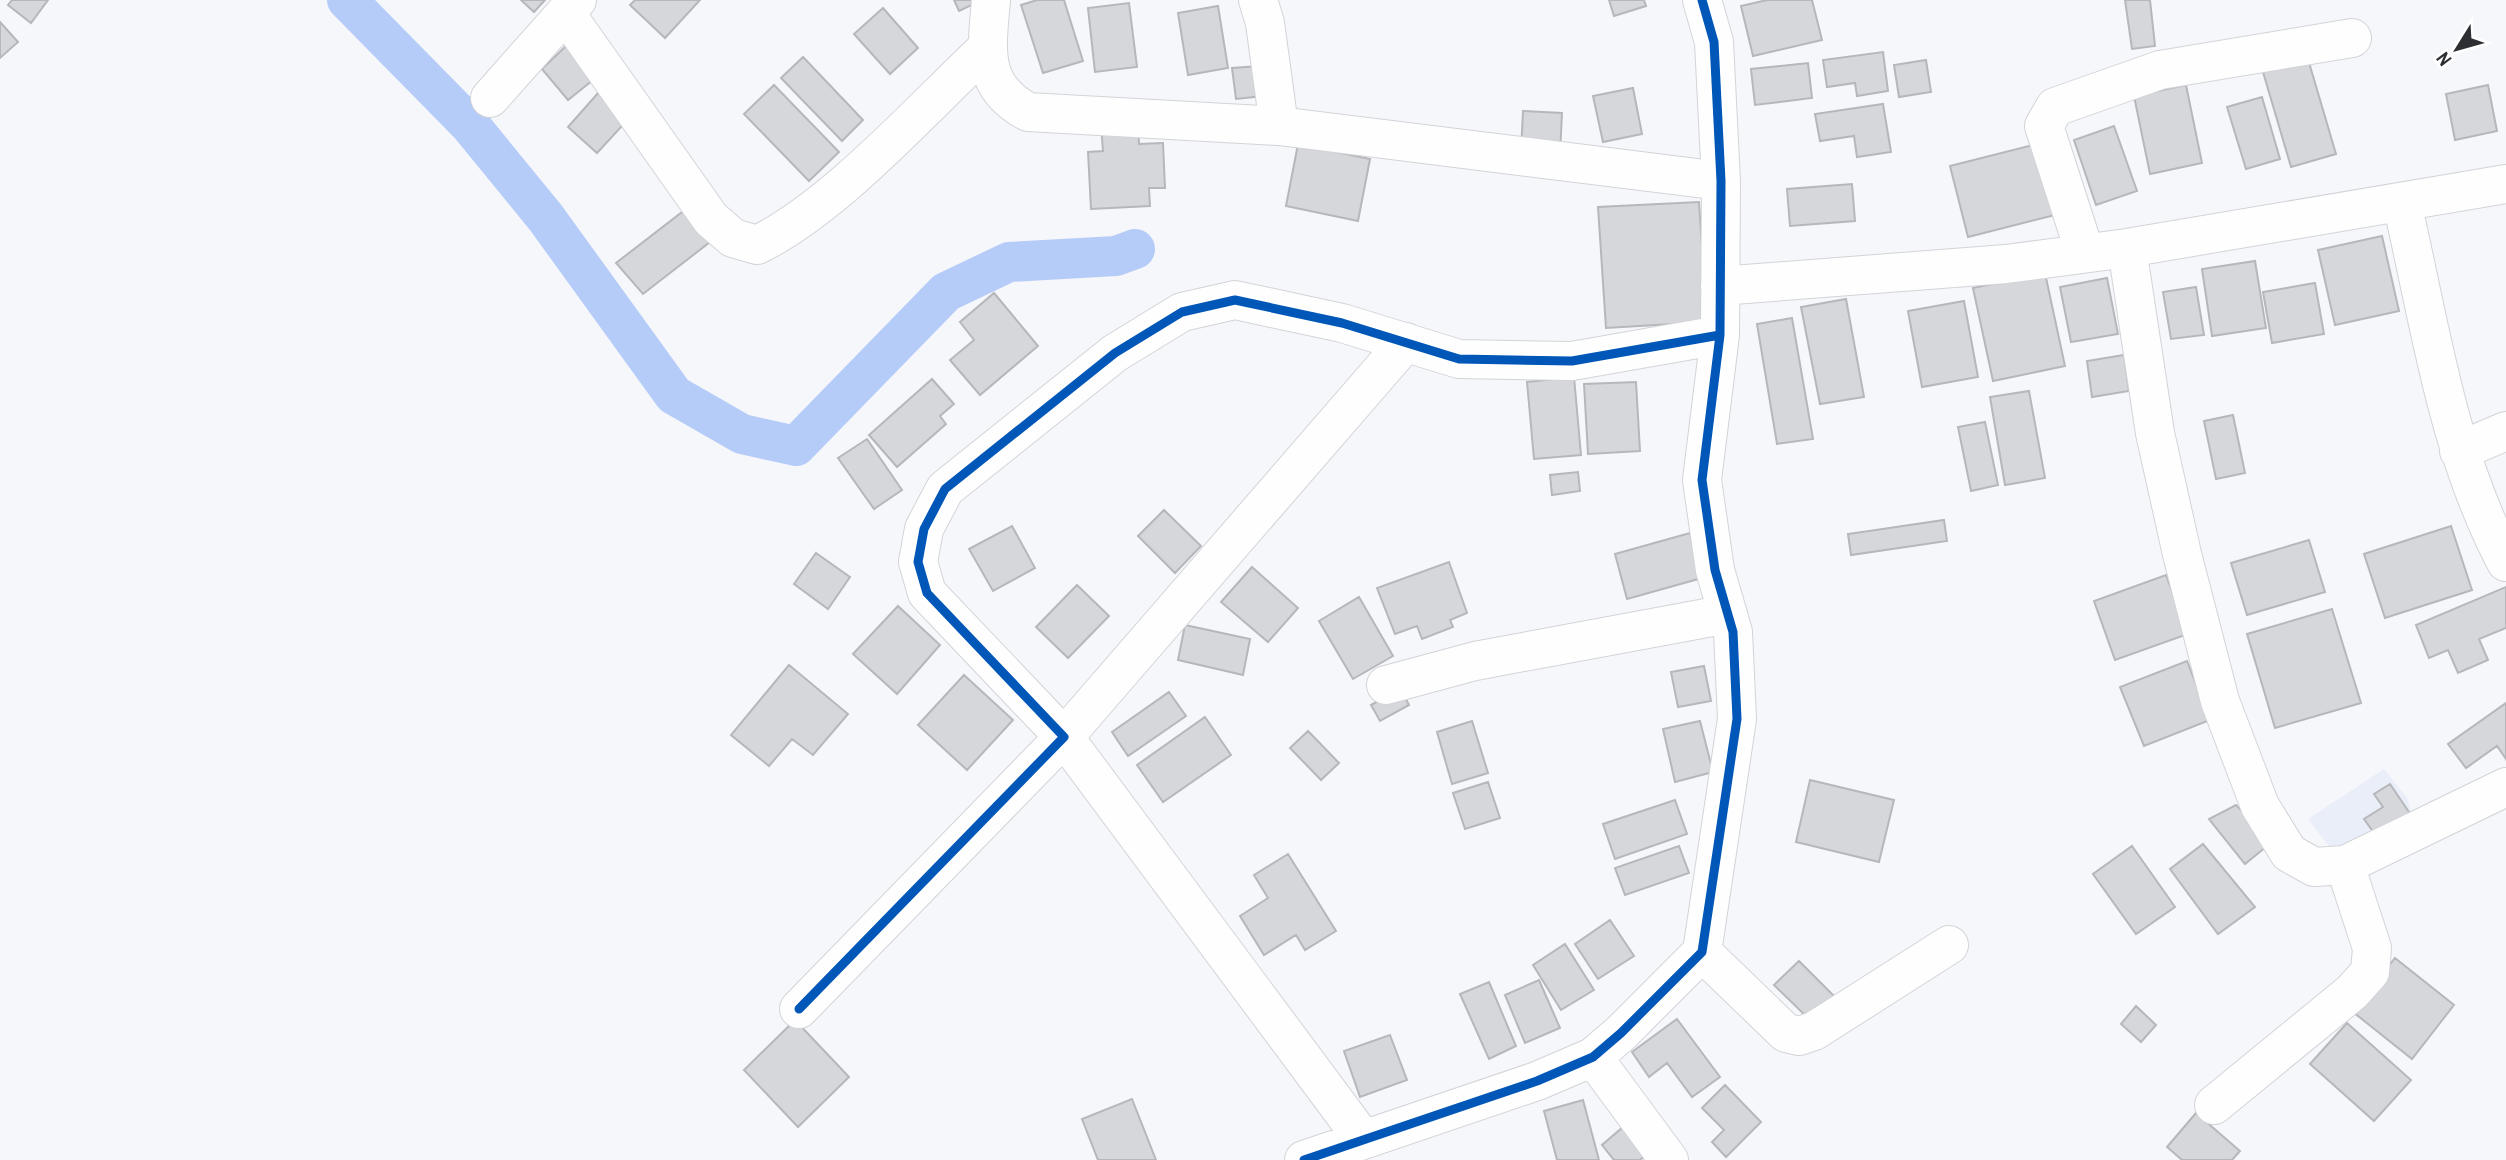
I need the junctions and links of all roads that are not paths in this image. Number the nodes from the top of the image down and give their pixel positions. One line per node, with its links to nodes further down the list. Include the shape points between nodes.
1 (991, 0): 6 (street)
2 (1258, 0): 8 (street)
3 (1702, 0): 9 (street, via 1714,42)
4 (571, 7): 6 (street, via 711,219 733,238 757,244 797,222); 7 (street)
5 (2352, 38): 13 (street, via 2160,70 2055,107 2044,126)
6 (986, 48): 8 (street, via 994,80 1008,102 1028,112)
7 (490, 98)
8 (1279, 126): 9 (street)
9 (1721, 181): 14 (street)
10 (2506, 184): 11 (street)
11 (2402, 203): 12 (street); 18 (street)
12 (2127, 248): 13 (street); 24 (street, via 2155,433 2220,701 2260,806 2289,853 2314,867)
13 (2085, 253): 14 (street, via 1979,267)
14 (1720, 286): 15 (street)
15 (1720, 335): 16 (street, via 1572,362 1460,359); 20 (street, via 1702,480 1715,570)
16 (1406, 342): 22 (street); 22 (street, via 1235,300 1182,312 1115,353 945,489 923,529 918,562 927,593)
17 (2506, 431): 18 (street)
18 (2459, 451): 19 (street)
19 (2506, 562)
20 (1728, 614): 21 (street, via 1475,661); 26 (street, via 1737,719)
21 (1387, 685)
22 (1064, 737): 27 (street); 30 (street)
23 (2506, 787): 24 (street)
24 (2345, 865): 29 (street, via 2372,948 2370,972 2352,992)
25 (1949, 945): 26 (street, via 1799,1036 1786,1033)
26 (1702, 952): 28 (street)
27 (799, 1009)
28 (1593, 1057): 30 (street, via 1537,1081); 32 (street)
29 (2214, 1105)
30 (1363, 1139): 31 (street)
31 (1304, 1160)
32 (1669, 1160)

